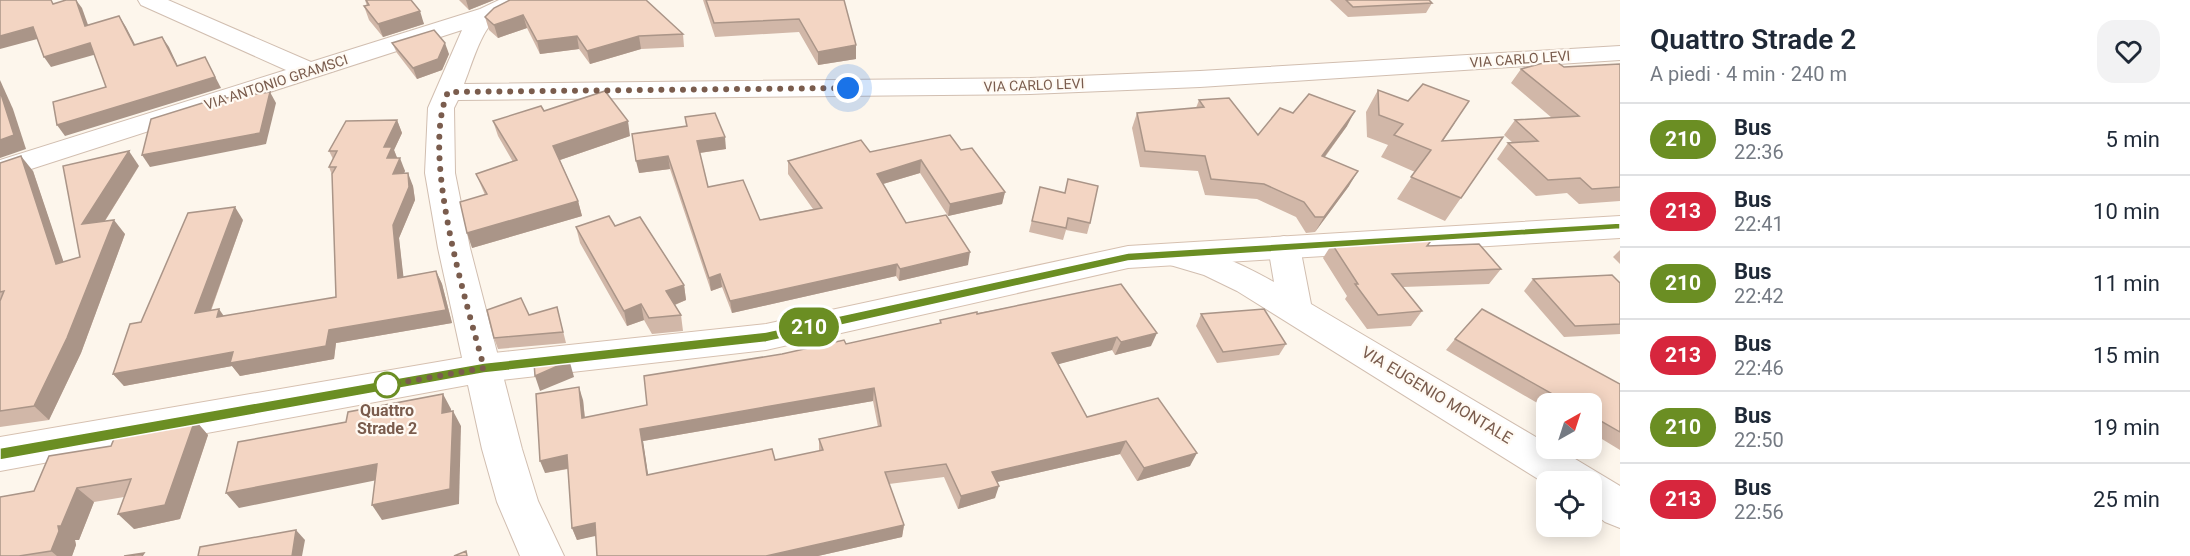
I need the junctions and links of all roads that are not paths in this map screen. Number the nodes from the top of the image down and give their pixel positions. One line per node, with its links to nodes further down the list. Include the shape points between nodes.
1 (149, 0): 5 (street)
2 (517, 0): 3 (street, VIA ANTONIO GRAMSCI)
3 (488, 14): 5 (street, VIA ANTONIO GRAMSCI); 6 (street, via 477,24)
4 (1620, 52): 6 (street, VIA CARLO LEVI, via 1030,86)
5 (310, 71): 7 (street, VIA ANTONIO GRAMSCI)
6 (448, 92): 12 (street, via 441,108 440,173)
7 (0, 171)
8 (1620, 227): 9 (street)
9 (1284, 247): 10 (street); 11 (street)
10 (1171, 254): 11 (street, VIA EUGENIO MONTALE, via 1215,266); 12 (street, via 1128,257 766,337)
11 (1295, 309): 14 (street, VIA EUGENIO MONTALE)
12 (484, 368): 13 (street); 17 (street, via 518,502)
13 (0, 454)
14 (1560, 471)
15 (1602, 497): 16 (street)
16 (1620, 509)
17 (542, 556)

